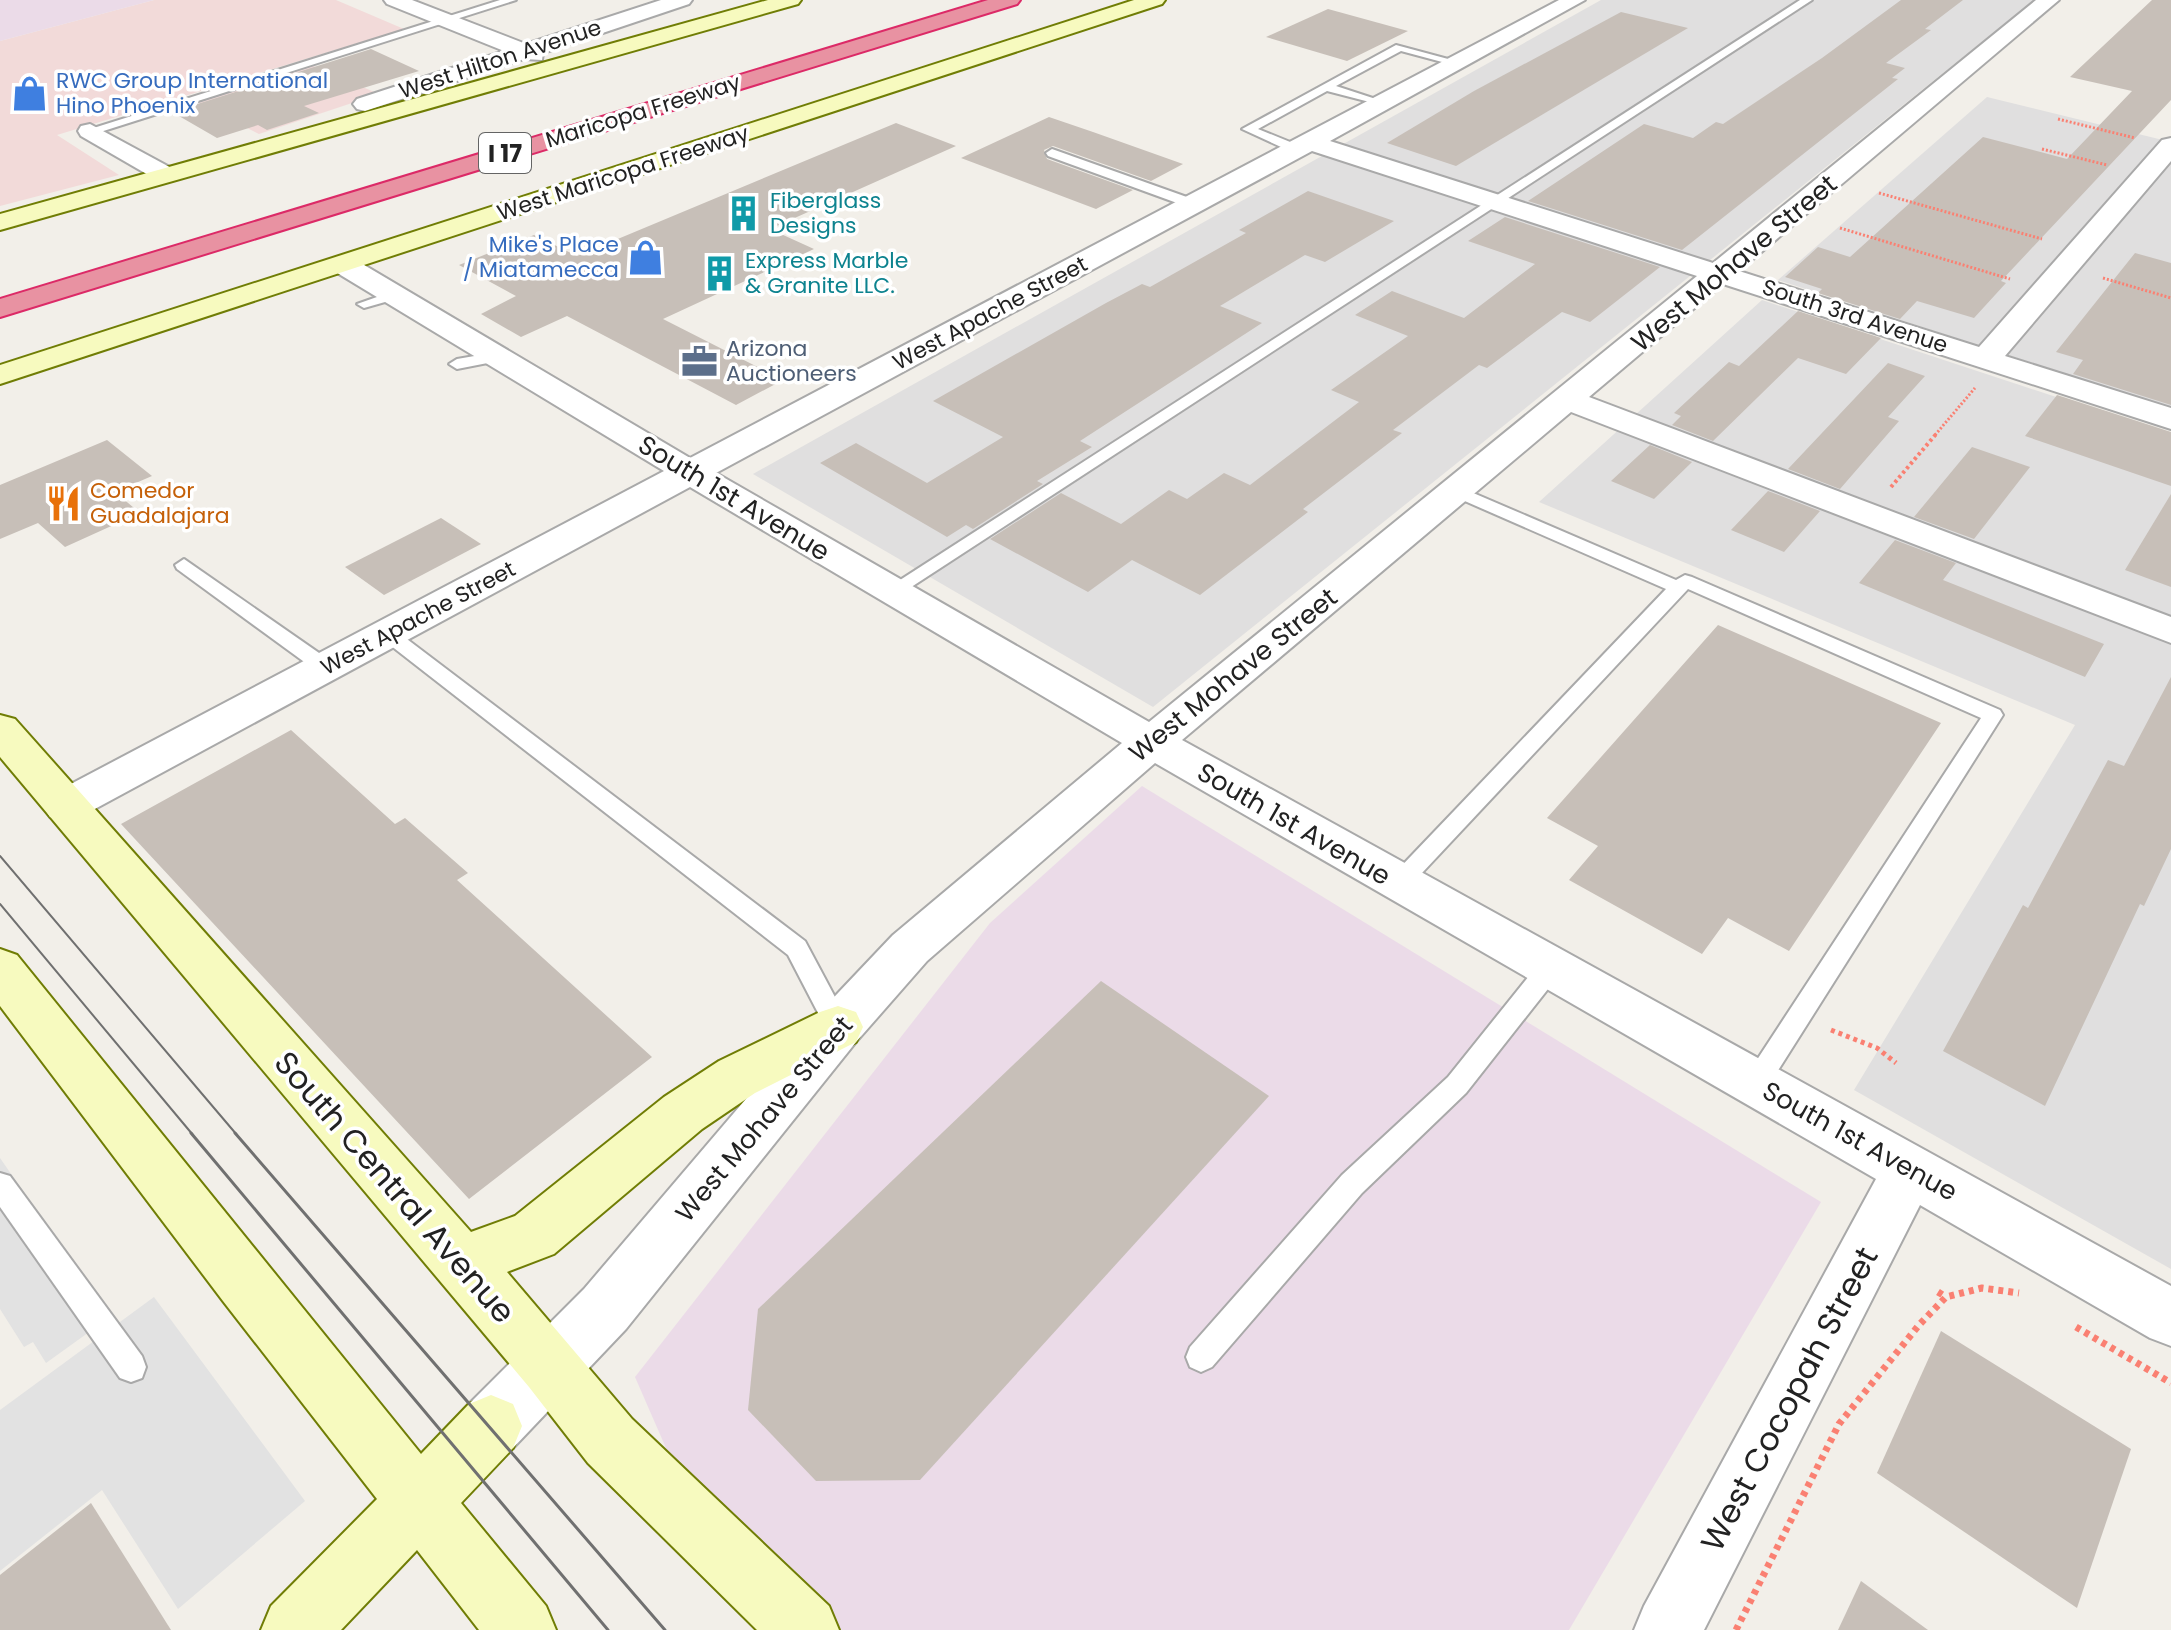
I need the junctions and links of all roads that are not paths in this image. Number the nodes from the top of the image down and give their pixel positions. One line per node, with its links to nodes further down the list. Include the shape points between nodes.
1 (394, 0): 11 (street)
2 (511, 0): 11 (lane)
3 (682, 0): 12 (street, West Hilton Avenue)
4 (791, 0): 14 (main road)
5 (936, 0): 15 (highway, Maricopa Freeway)
6 (1010, 0): 29 (highway, Maricopa Freeway / I 17)
7 (1155, 0): 27 (main road, West Maricopa Freeway)
8 (1575, 0): 13 (street, West Apache Street)
9 (1807, 0): 24 (lane)
10 (2049, 0): 28 (street, West Mohave Street)
11 (445, 20): 12 (street); 19 (lane)
12 (525, 51): 14 (street); 17 (street, West Hilton Avenue)
13 (1457, 63): 16 (lane, via 1400,47); 18 (street, West Apache Street)
14 (553, 66): 23 (main road)
15 (685, 74)
16 (1326, 87): 18 (lane); 20 (lane, via 1248,129)
17 (365, 104)
18 (1381, 104): 20 (street, West Apache Street)
19 (90, 131): 23 (street)
20 (1303, 145): 24 (street, South 3rd Avenue); 25 (street, West Apache Street)
21 (2171, 145): 30 (street)
22 (1052, 153): 25 (lane)
23 (166, 175): 26 (main road)
24 (1496, 201): 28 (street, South 3rd Avenue); 38 (lane)
25 (1193, 204): 34 (street, West Apache Street)
26 (0, 222)
27 (344, 265): 31 (main road, West Maricopa Freeway); 34 (street, South 1st Avenue, via 379,299 477,360)
28 (1722, 274): 30 (street, South 3rd Avenue); 32 (street, West Mohave Street)
29 (0, 308)
30 (1984, 370): 33 (street, South 3rd Avenue)
31 (0, 375)
32 (1568, 400): 35 (street, West Mohave Street); 39 (street)
33 (2171, 419)
34 (691, 473): 38 (street, South 1st Avenue); 40 (street, West Apache Street)
35 (1457, 491): 37 (lane); 43 (street, West Mohave Street)
36 (184, 565): 41 (lane)
37 (1679, 588): 45 (lane); 49 (lane, via 1685,581 1993,715)
38 (892, 591): 43 (street, South 1st Avenue)
39 (2171, 631)
40 (388, 634): 41 (street, West Apache Street); 48 (lane, via 797,948)
41 (325, 667): 44 (street, West Apache Street)
42 (0, 729): 44 (main road, South Central Avenue)
43 (1152, 742): 45 (street, South 1st Avenue); 48 (street, West Mohave Street, via 910,948)
44 (65, 806): 52 (main road, South Central Avenue)
45 (1399, 883): 46 (street, South 1st Avenue)
46 (1550, 968): 49 (street, South 1st Avenue); 54 (lane, via 1457,1085 1352,1184)
47 (0, 969): 58 (main road)
48 (838, 1027): 52 (main road, via 737,1077 683,1113 534,1235); 55 (street, West Mohave Street, via 605,1309)
49 (1756, 1083): 50 (street, South 1st Avenue)
50 (1910, 1169): 53 (street, South 1st Avenue); 62 (street, West Cocopah Street)
51 (0, 1185): 56 (lane)
52 (459, 1264): 55 (main road, South Central Avenue)
53 (2171, 1318)
54 (1201, 1357)
55 (550, 1366): 57 (street, West Mohave Street); 61 (main road, South Central Avenue, via 610,1441)
56 (131, 1367)
57 (491, 1426): 58 (main road)
58 (419, 1498): 59 (main road); 60 (main road)
59 (295, 1630)
60 (522, 1630)
61 (805, 1630)
62 (1668, 1630)

